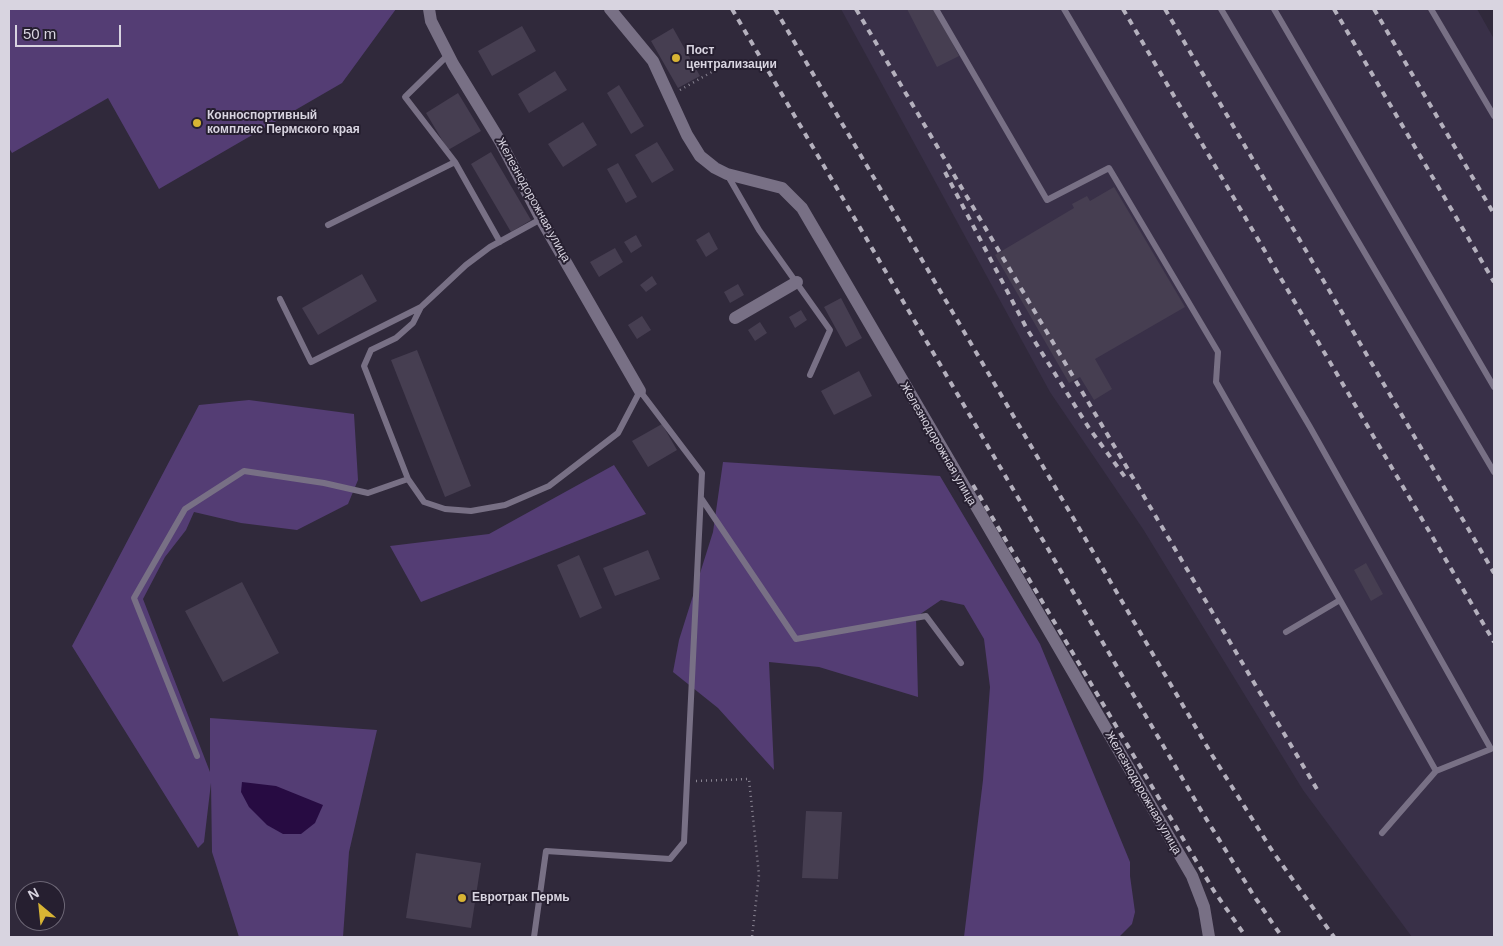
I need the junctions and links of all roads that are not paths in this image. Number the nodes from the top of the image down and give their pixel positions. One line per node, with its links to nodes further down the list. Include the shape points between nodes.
1 (429, 9): 8 (street, Железнодорожная улица, via 431,21)
2 (610, 9): 11 (street, Железнодорожная улица, via 653,61 700,156)
3 (936, 9): 25 (lane, via 1047,200 1109,168 1218,352 1216,382)
4 (1064, 9): 28 (lane, via 1310,426)
5 (1221, 9): 22 (lane)
6 (1274, 9): 20 (lane)
7 (1431, 9): 9 (lane)
8 (448, 55): 10 (lane, via 404,97); 12 (street, Железнодорожная улица, via 500,141)
9 (1494, 116)
10 (455, 162): 13 (lane); 14 (lane)
11 (727, 174): 15 (lane, via 759,230); 33 (street, Железнодорожная улица, via 782,188 793,196 810,221 1192,876 1204,907)
12 (541, 218): 14 (lane); 21 (street, Железнодорожная улица)
13 (328, 225)
14 (500, 242): 17 (lane, via 466,265)
15 (797, 282): 18 (street); 19 (lane, via 830,330)
16 (280, 299): 17 (lane, via 311,362)
17 (421, 307): 23 (lane, via 413,323 396,338 371,350 364,366)
18 (736, 318)
19 (810, 375)
20 (1494, 387)
21 (640, 391): 23 (lane, via 618,433 549,486 505,505 471,511 446,509 424,502); 24 (lane, via 702,473)
22 (1494, 472)
23 (408, 479): 29 (lane, via 368,493 244,470 185,509 134,598)
24 (701, 497): 27 (lane, via 796,639 926,616); 32 (lane, via 684,842 670,859 546,851)
25 (1340, 600): 26 (lane); 30 (lane)
26 (1286, 632)
27 (961, 663)
28 (1492, 748): 30 (lane)
29 (197, 756)
30 (1436, 771): 31 (lane)
31 (1382, 833)
32 (534, 937)
33 (1209, 937)

